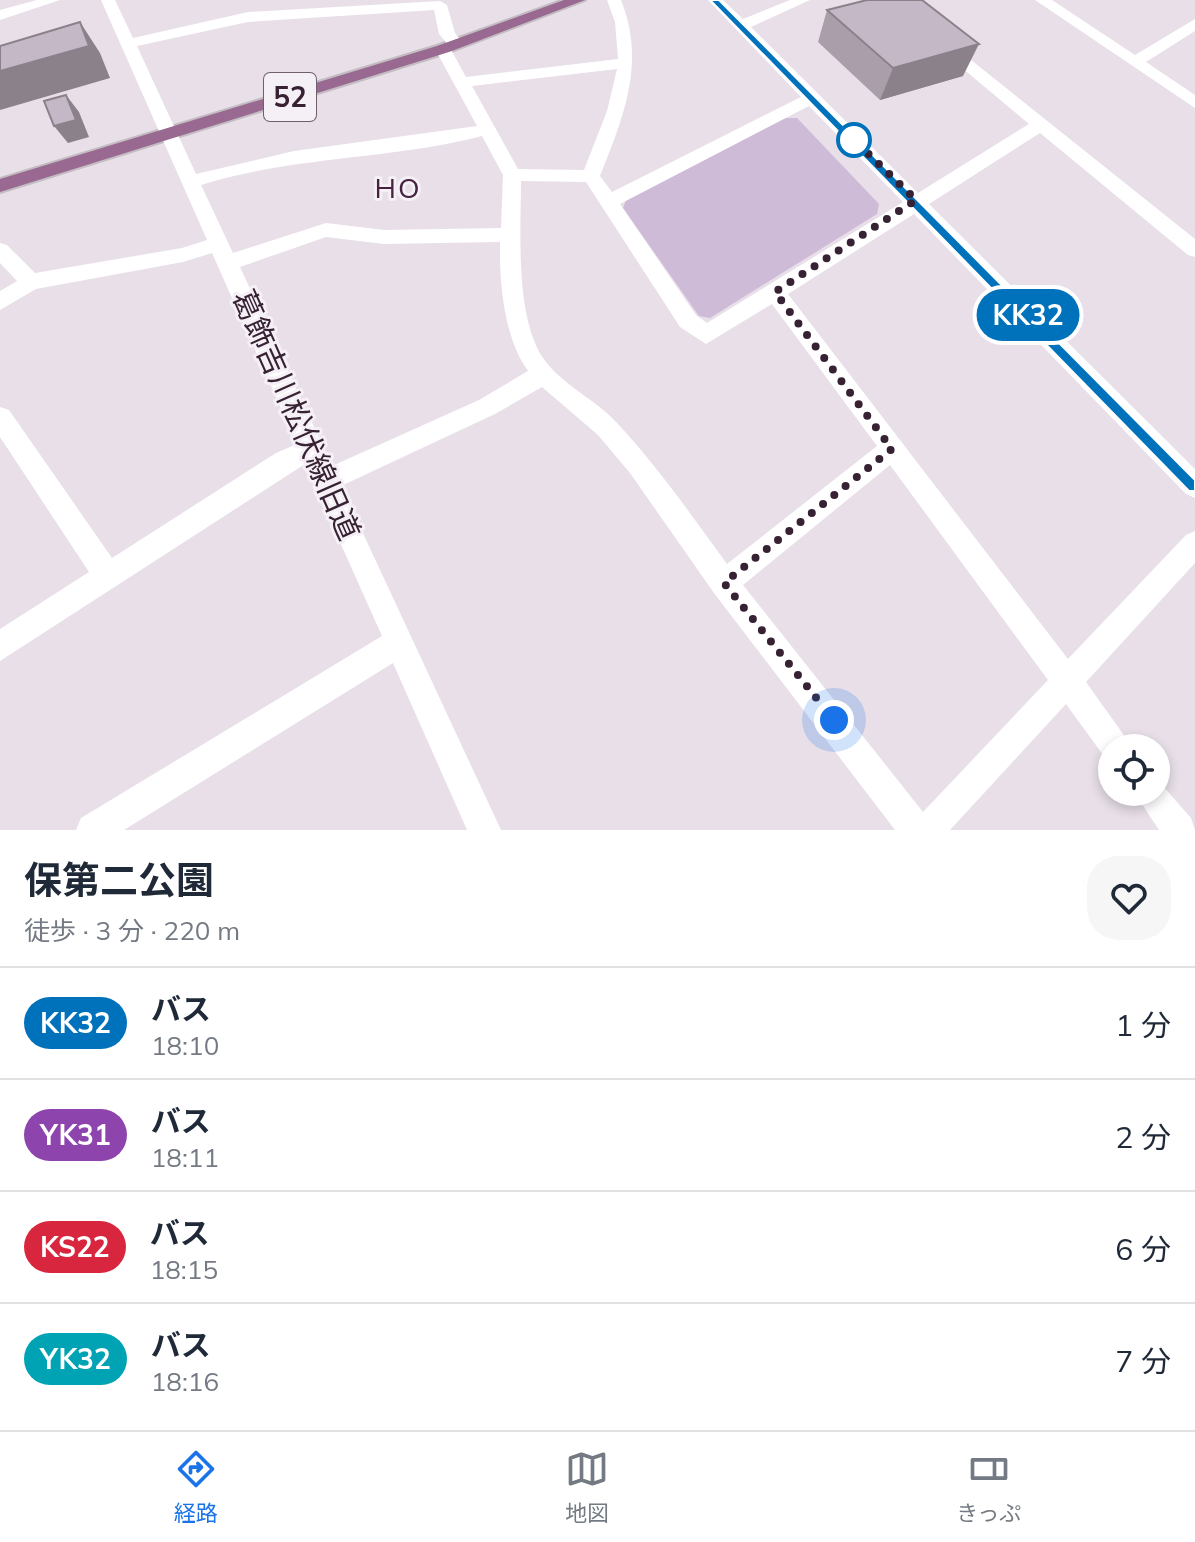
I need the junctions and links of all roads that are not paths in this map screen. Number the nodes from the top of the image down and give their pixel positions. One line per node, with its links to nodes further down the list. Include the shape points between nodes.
1 (53, 0): 8 (street)
2 (108, 0): 12 (street, 葛飾吉川松伏線旧道)
3 (578, 0): 13 (main road, 52)
4 (614, 0): 15 (street, via 625,22)
5 (715, 0): 10 (street)
6 (803, 0): 10 (street)
7 (1042, 0): 14 (street)
8 (0, 15)
9 (1195, 24): 14 (street)
10 (740, 26): 17 (street)
11 (934, 39): 19 (street)
12 (127, 44): 13 (street, via 248,17 440,5); 21 (street, 葛飾吉川松伏線旧道)
13 (450, 46): 16 (street); 21 (main road, 52)
14 (1135, 62): 18 (street)
15 (627, 63): 16 (street); 23 (street, via 623,89)
16 (463, 82): 20 (street)
17 (812, 99): 26 (street); 27 (street)
18 (1195, 103)
19 (1039, 126): 26 (street); 28 (street)
20 (489, 129): 22 (street); 24 (street, via 425,144 288,157)
21 (168, 135): 24 (street, 葛飾吉川松伏線旧道); 25 (main road, 52)
22 (512, 175): 23 (street); 29 (street)
23 (591, 176): 27 (street)
24 (190, 182): 31 (street, 葛飾吉川松伏線旧道)
25 (0, 186)
26 (916, 200): 33 (street); 40 (street)
27 (608, 202): 33 (street, via 688,321 706,335)
28 (1190, 239)
29 (511, 244): 31 (street, via 326,230); 35 (street, via 517,312 530,357)
30 (0, 250): 32 (street)
31 (222, 254): 32 (street, via 183,255); 37 (street, 葛飾吉川松伏線旧道)
32 (31, 282): 34 (street)
33 (775, 292): 38 (street)
34 (0, 302)
35 (543, 374): 39 (street, via 487,407); 43 (street, via 607,428)
36 (0, 417): 42 (street)
37 (311, 449): 39 (street, 葛飾吉川松伏線旧道); 42 (street)
38 (892, 449): 43 (street); 46 (street)
39 (326, 481): 44 (street, 葛飾吉川松伏線旧道)
40 (1195, 486)
41 (1195, 544): 46 (street)
42 (107, 575): 45 (street)
43 (724, 583): 51 (street)
44 (398, 643): 49 (street); 50 (street, 葛飾吉川松伏線旧道)
45 (0, 646)
46 (1067, 681): 47 (street); 52 (street)
47 (1107, 734)
48 (1161, 806): 53 (street)
49 (93, 830)
50 (484, 830)
51 (916, 830)
52 (928, 830)
53 (1179, 830)

